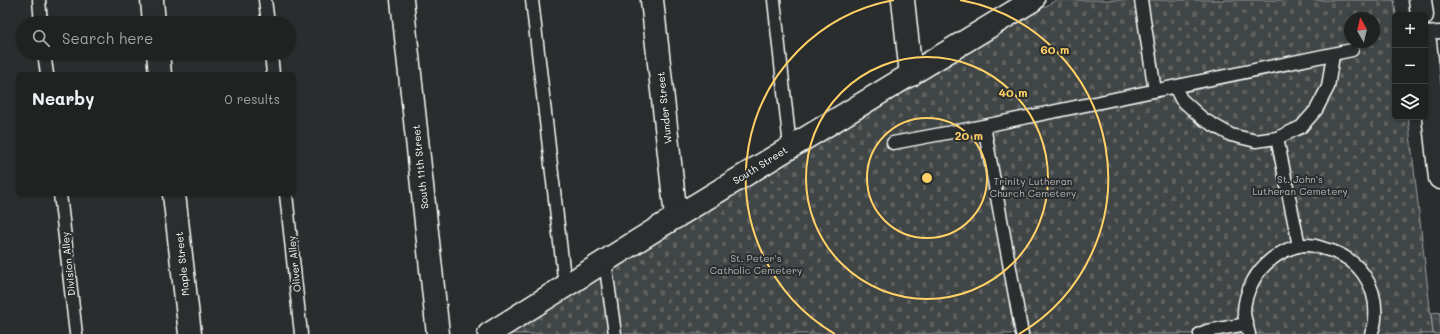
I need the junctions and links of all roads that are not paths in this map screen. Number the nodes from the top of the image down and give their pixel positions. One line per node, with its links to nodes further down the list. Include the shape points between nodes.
1 (39, 0): 13 (lane)
2 (152, 0): 14 (street)
3 (265, 0): 15 (lane)
4 (402, 0): 46 (street, South 11th Street)
5 (532, 0): 41 (lane)
6 (652, 0): 38 (street, Wunder Street)
7 (774, 0): 33 (lane)
8 (903, 0): 27 (street)
9 (1033, 0): 27 (street, South Street)
10 (1141, 0): 29 (lane)
11 (1420, 0): 12 (street)
12 (1422, 12)
13 (40, 16)
14 (153, 16)
15 (267, 16)
16 (1440, 32): 17 (lane)
17 (1428, 33)
18 (1426, 48): 34 (street)
19 (1352, 50): 20 (lane)
20 (1333, 55): 28 (lane); 31 (lane, via 1328,87 1316,110 1301,127)
21 (45, 60): 24 (lane)
22 (159, 60): 25 (street)
23 (272, 60): 26 (lane)
24 (47, 72)
25 (160, 72)
26 (273, 72)
27 (911, 75): 33 (street, South Street)
28 (1174, 87): 29 (lane); 31 (lane, via 1181,99 1202,119 1231,135 1256,141)
29 (1155, 91): 30 (lane)
30 (984, 126): 32 (lane); 49 (lane)
31 (1277, 138): 39 (lane)
32 (893, 144)
33 (790, 147): 38 (street, South Street)
34 (1439, 167)
35 (60, 196): 43 (lane, Division Alley)
36 (174, 196): 44 (street, Maple Street)
37 (286, 196): 45 (lane, Oliver Alley)
38 (676, 217): 40 (street, South Street)
39 (1299, 246): 42 (lane, via 1276,256 1259,271 1248,290 1244,313); 51 (lane, via 1318,246 1338,252 1355,264 1368,280 1375,299 1375,320)
40 (605, 261): 41 (street, South Street); 48 (lane)
41 (565, 286): 47 (street, South Street)
42 (1248, 329): 50 (lane)
43 (76, 334)
44 (190, 334)
45 (301, 334)
46 (438, 334)
47 (490, 334)
48 (615, 334)
49 (1022, 334)
50 (1200, 334)
51 (1371, 334)

